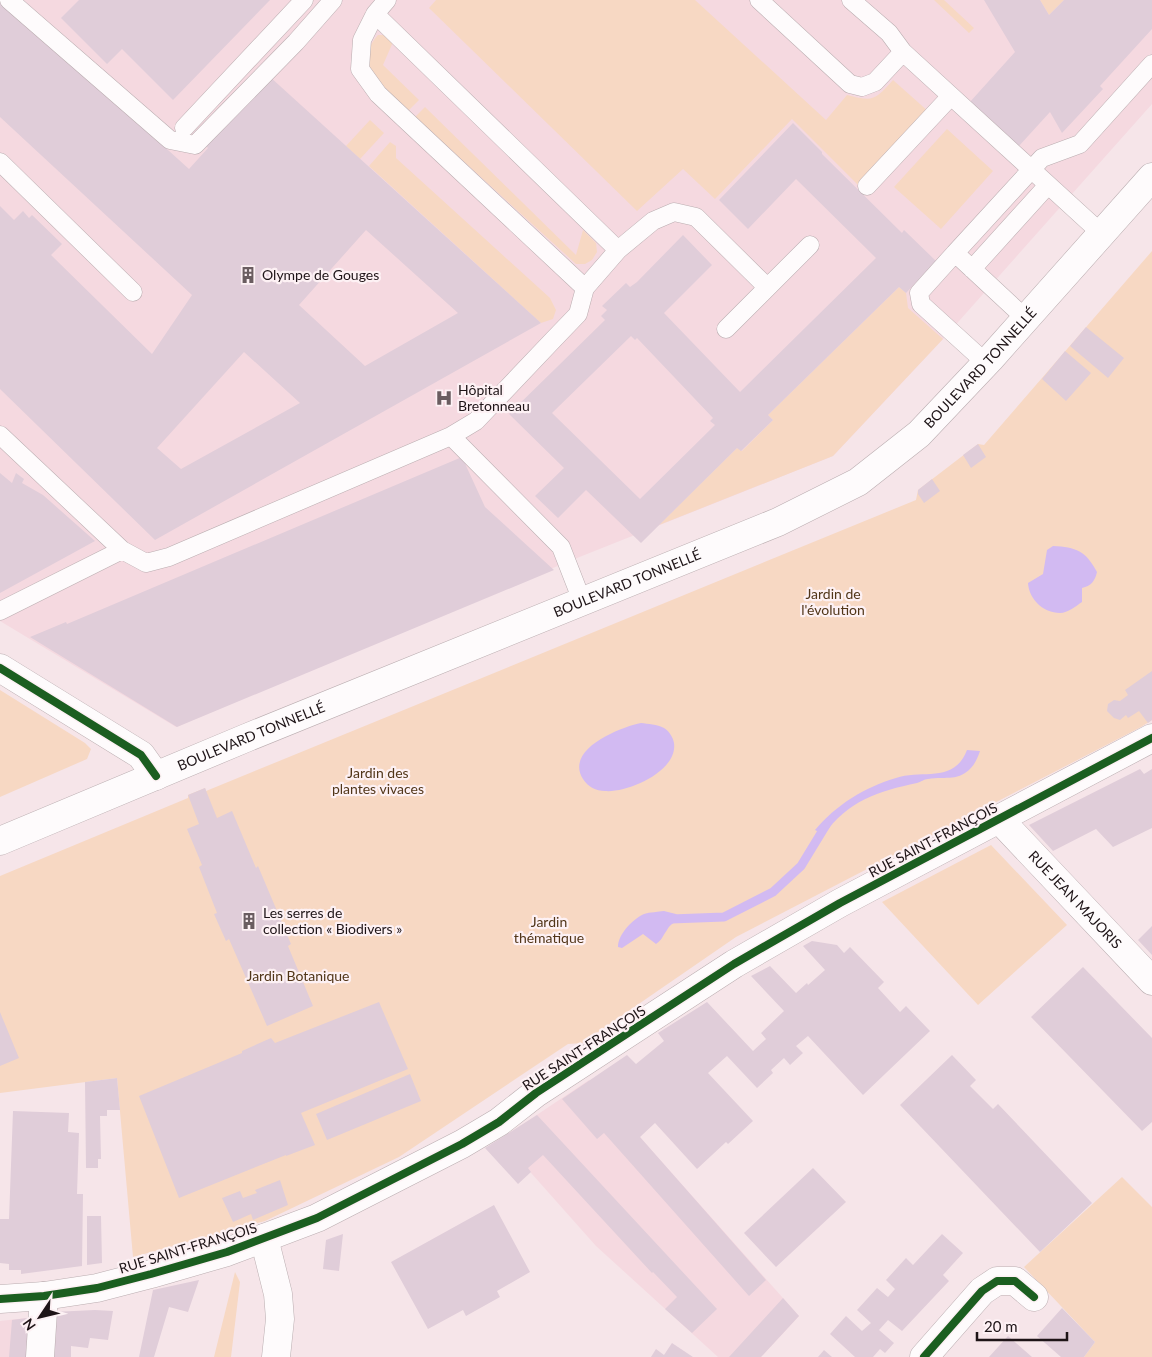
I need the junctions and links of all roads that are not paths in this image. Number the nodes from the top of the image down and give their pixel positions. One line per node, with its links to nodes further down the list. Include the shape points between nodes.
1 (9, 0): 3 (lane, via 170,140 195,145)
2 (304, 0): 11 (lane)
3 (333, 0)
4 (387, 0): 7 (lane)
5 (759, 0): 8 (lane, via 850,84 862,87 875,82)
6 (851, 0): 8 (lane, via 889,34)
7 (375, 14): 19 (lane); 23 (lane, via 362,40 360,69 378,94)
8 (903, 52): 10 (lane)
9 (1152, 64): 13 (lane, via 1080,144 1042,158)
10 (951, 96): 13 (lane); 16 (lane)
11 (184, 128)
12 (0, 162): 24 (lane)
13 (1032, 170): 15 (lane); 20 (lane)
14 (1152, 177): 17 (street, BOULEVARD TONNELLÉ)
15 (1048, 185): 17 (lane); 21 (lane)
16 (867, 186)
17 (1102, 234): 25 (street, BOULEVARD TONNELLÉ)
18 (810, 245): 22 (lane)
19 (618, 250): 22 (lane, via 653,221 674,212 696,217); 23 (lane)
20 (955, 253): 21 (lane); 27 (lane, via 919,292 921,304)
21 (972, 269): 25 (lane)
22 (767, 287): 26 (lane)
23 (585, 288): 29 (lane, via 578,314 476,421)
24 (133, 292)
25 (1026, 319): 27 (street, BOULEVARD TONNELLÉ)
26 (726, 329)
27 (986, 363): 31 (street, BOULEVARD TONNELLÉ, via 919,434 858,482 778,522)
28 (0, 435): 30 (lane)
29 (451, 436): 30 (lane, via 169,557 146,563); 31 (lane, via 561,547)
30 (122, 550): 32 (lane)
31 (582, 601): 35 (street, BOULEVARD TONNELLÉ)
32 (0, 611)
33 (0, 668): 35 (street, via 141,755)
34 (1152, 738): 36 (street, RUE SAINT-FRANÇOIS)
35 (156, 776): 37 (street, BOULEVARD TONNELLÉ)
36 (999, 818): 38 (street, RUE JEAN MAJORIS); 39 (street, RUE SAINT-FRANÇOIS, via 734,964 462,1144 317,1218)
37 (0, 841)
38 (1152, 981)
39 (264, 1238): 40 (street, RUE SAINT-FRANÇOIS, via 151,1274 96,1288); 44 (street, via 278,1294 280,1319)
40 (44, 1296): 42 (street, RUE SAINT-FRANÇOIS); 43 (street)
41 (1034, 1297): 45 (street, via 1015,1280 997,1280 982,1290)
42 (0, 1299)
43 (40, 1357)
44 (276, 1357)
45 (924, 1357)

